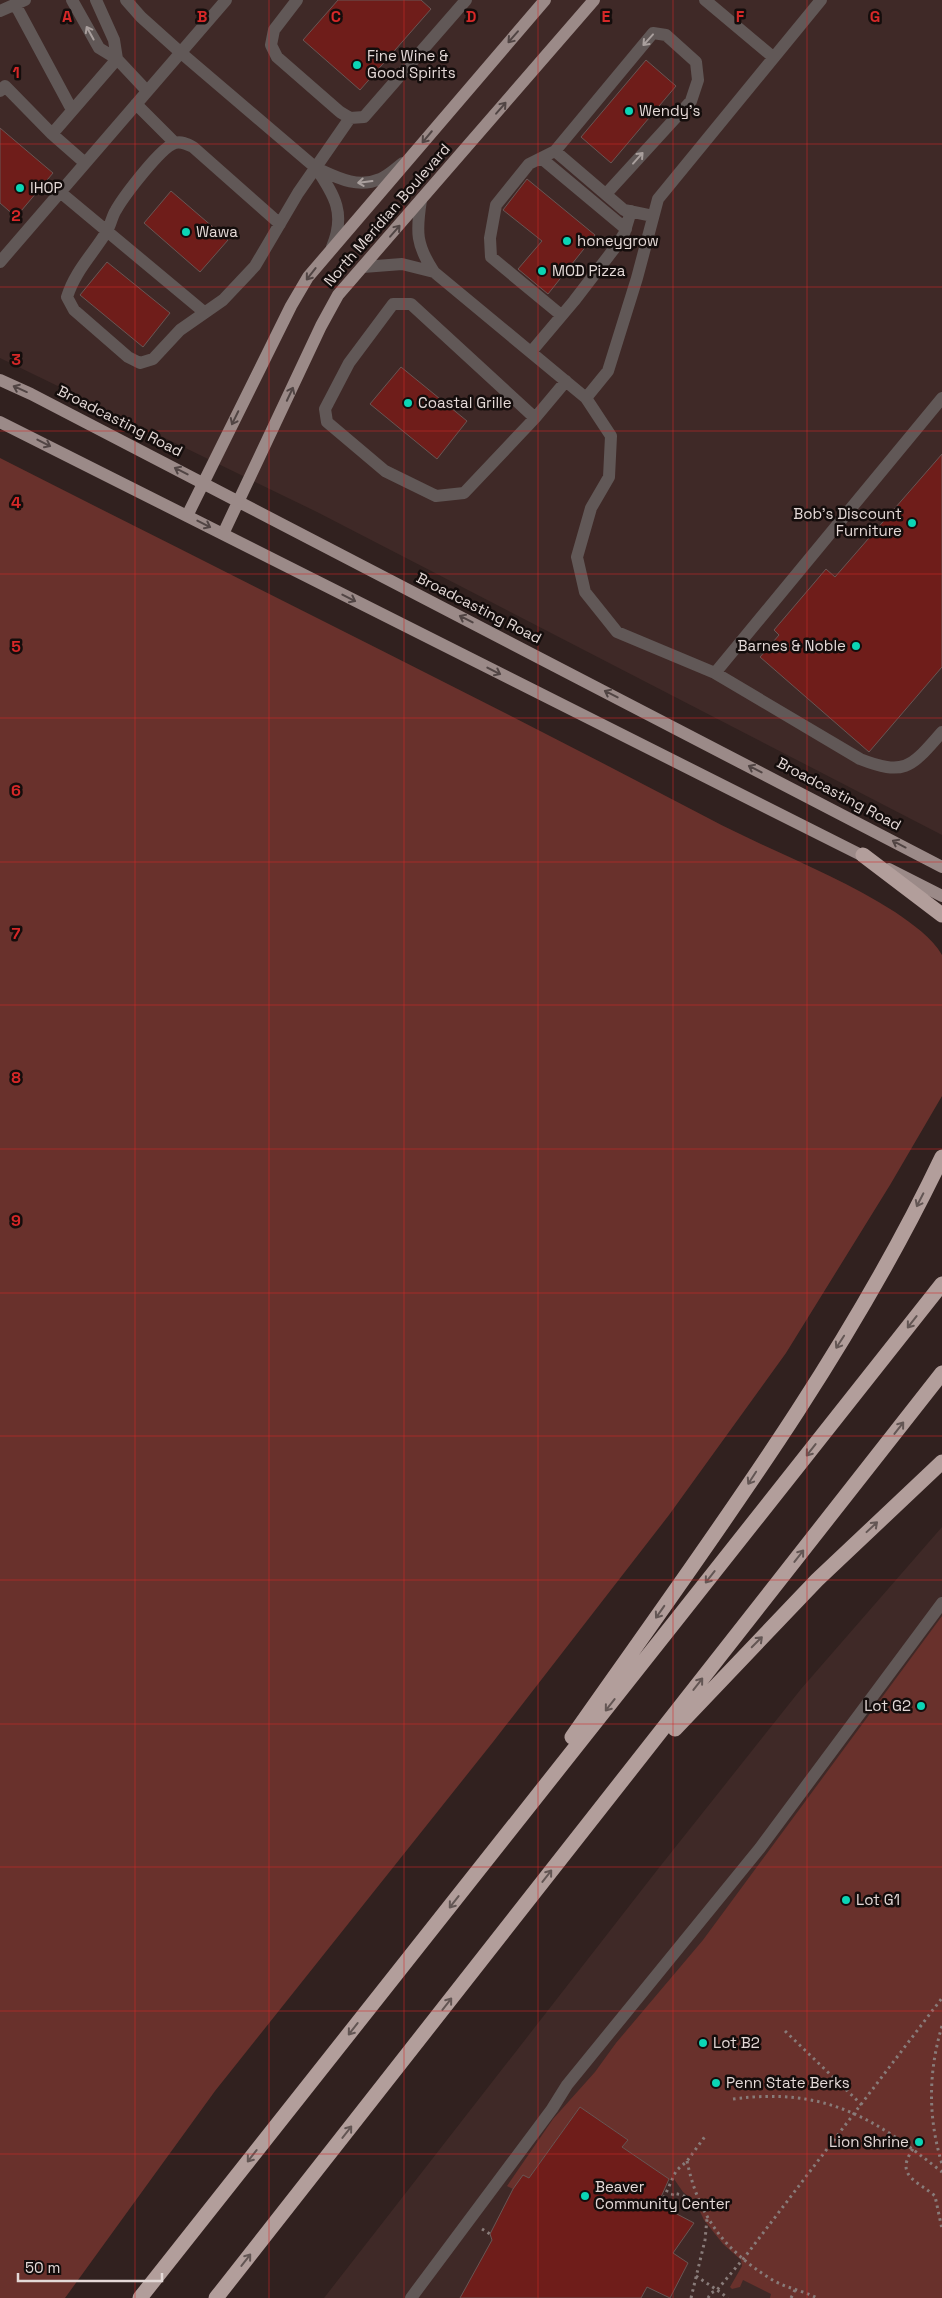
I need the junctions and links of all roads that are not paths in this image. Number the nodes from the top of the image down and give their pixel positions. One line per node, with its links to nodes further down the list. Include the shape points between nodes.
1 (72, 0): 15 (lane, one-way to 1, via 99,48)
2 (96, 0): 15 (lane, via 114,40)
3 (126, 0): 13 (lane)
4 (226, 0): 13 (lane)
5 (297, 0): 20 (lane, via 274,30 271,45 277,57)
6 (466, 0): 20 (lane, via 364,118)
7 (545, 0): 25 (main road, North Meridian Boulevard, one-way to 25)
8 (594, 0): 30 (main road, North Meridian Boulevard, one-way to 8)
9 (705, 0): 14 (lane)
10 (821, 0): 14 (lane)
11 (20, 2): 12 (lane); 19 (lane)
12 (0, 11)
13 (180, 52): 17 (lane); 27 (lane)
14 (773, 57): 32 (lane, via 658,199)
15 (117, 59): 17 (lane); 19 (lane)
16 (2, 86): 21 (lane)
17 (147, 91): 18 (lane)
18 (136, 104): 22 (lane); 26 (lane)
19 (72, 110): 21 (lane)
20 (350, 118): 27 (lane)
21 (52, 134): 26 (lane)
22 (175, 143): 33 (lane, via 193,147); 35 (lane, via 165,148 126,194)
23 (555, 151): 24 (lane); 29 (lane); 29 (lane, one-way to 23, via 691,101 698,80 696,62 666,34 653,33)
24 (541, 158): 34 (lane); 41 (lane, via 529,164 496,205 490,257)
25 (407, 160): 27 (lane, one-way to 27, via 380,179 358,183); 36 (main road, North Meridian Boulevard)
26 (85, 164): 28 (lane)
27 (316, 168): 33 (lane); 36 (lane, via 337,206 338,234)
28 (60, 192): 35 (lane); 37 (lane)
29 (606, 194): 31 (lane, via 624,210)
30 (421, 200): 38 (main road, North Meridian Boulevard, one-way to 30); 39 (lane, via 418,238 422,253)
31 (631, 211): 32 (lane); 34 (lane)
32 (653, 216): 45 (lane, via 608,371)
33 (280, 224): 40 (lane, via 255,266 223,300)
34 (626, 229): 41 (lane, via 618,245)
35 (107, 230): 40 (lane); 40 (lane, via 72,280 67,297 74,310 128,357 140,363 153,359 180,330)
36 (332, 249): 49 (main road, North Meridian Boulevard, one-way to 49, via 308,277 291,306)
37 (0, 262)
38 (363, 267): 39 (lane, via 402,264); 50 (main road, North Meridian Boulevard, one-way to 38, via 321,326 338,295)
39 (434, 272): 42 (lane)
40 (204, 312)
41 (561, 315): 42 (lane)
42 (531, 352): 44 (lane)
43 (0, 380): 49 (main road, Broadcasting Road, one-way to 43)
44 (566, 382): 45 (lane); 47 (lane)
45 (586, 398): 53 (lane, via 611,436 609,477 591,508 577,557 585,592 617,632)
46 (942, 398): 53 (lane)
47 (535, 418): 47 (lane, via 464,493 436,496 385,471 327,422 325,409 349,363 393,304 411,304)
48 (0, 422): 51 (main road, one-way to 51)
49 (203, 483): 50 (main road, Broadcasting Road); 51 (main road, North Meridian Boulevard)
50 (240, 502): 52 (main road, North Meridian Boulevard); 56 (main road, Broadcasting Road, one-way to 50)
51 (187, 516): 52 (main road, one-way to 52)
52 (223, 534): 55 (main road, one-way to 55)
53 (714, 673): 54 (lane, via 860,759 878,766 893,769 909,765)
54 (942, 732)
55 (863, 855): 57 (main road); 58 (highway)
56 (942, 867)
57 (942, 896)
58 (942, 915)
59 (942, 1157): 65 (highway, one-way to 65, via 859,1313 812,1386 738,1500)
60 (942, 1284): 65 (highway, one-way to 65)
61 (942, 1373): 64 (highway, one-way to 61)
62 (942, 1462): 64 (highway, one-way to 62, via 817,1580)
63 (942, 1603): 68 (lane, via 760,1848 568,2085)
64 (604, 1805): 67 (highway, one-way to 64)
65 (484, 1863): 66 (highway, one-way to 66)
66 (140, 2298)
67 (216, 2298)
68 (411, 2298)

